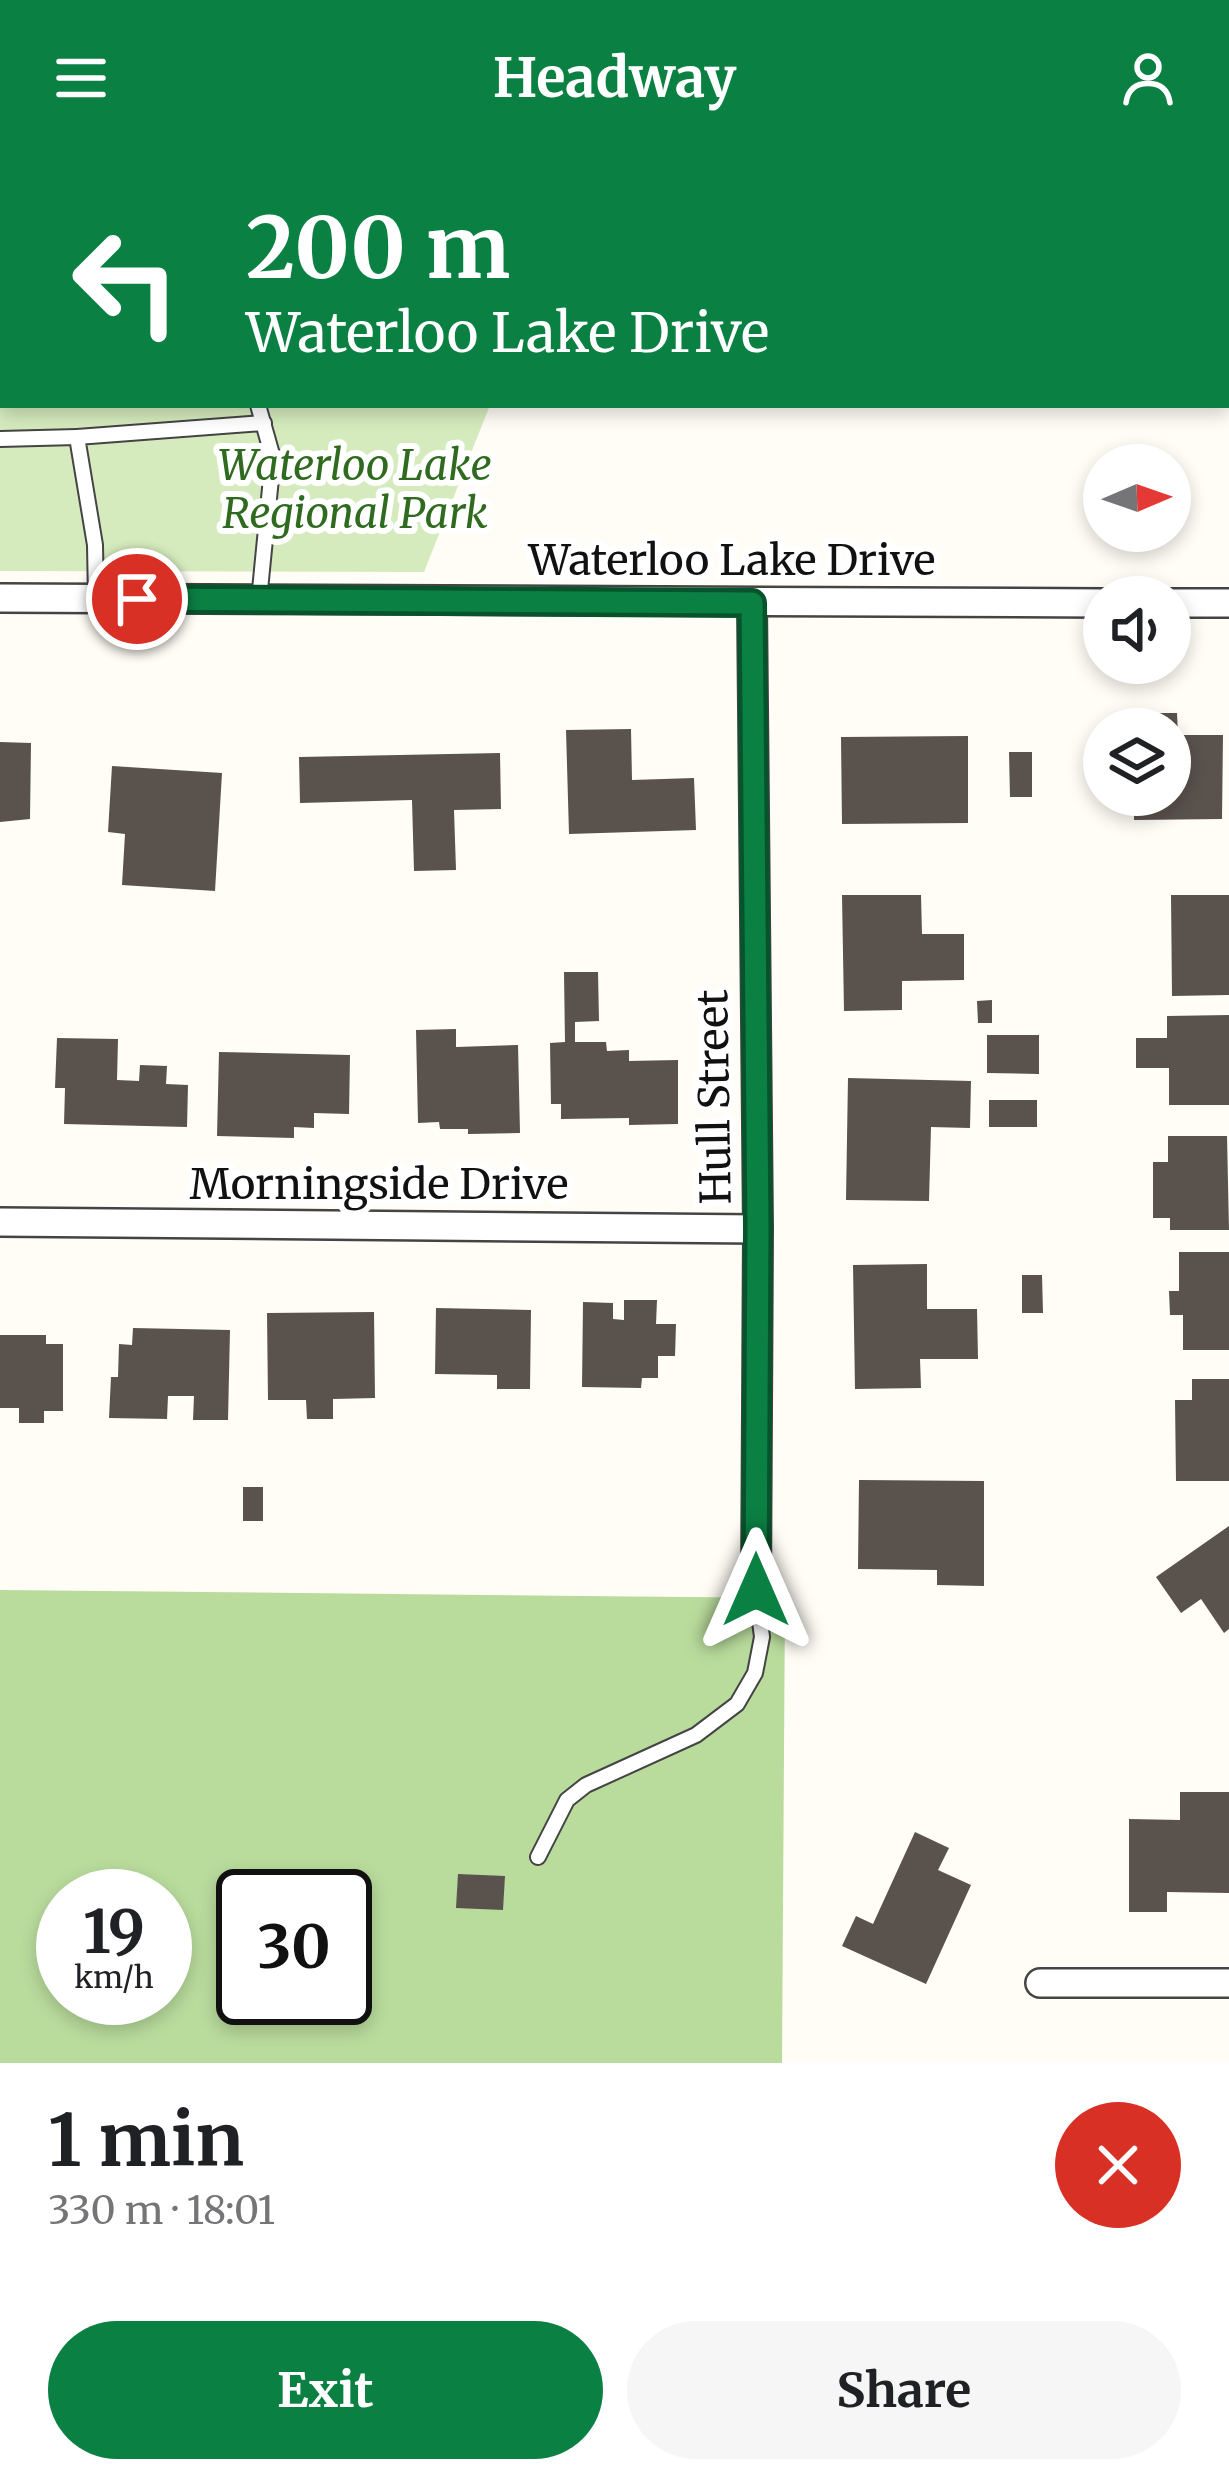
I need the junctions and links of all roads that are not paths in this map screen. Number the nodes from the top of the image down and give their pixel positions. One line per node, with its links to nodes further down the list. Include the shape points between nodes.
1 (259, 408): 2 (lane)
2 (264, 423): 3 (lane); 7 (lane, via 274,458)
3 (77, 437): 4 (lane); 6 (lane)
4 (0, 439)
5 (0, 598): 6 (street, Waterloo Lake Drive)
6 (96, 599): 7 (street, Waterloo Lake Drive)
7 (259, 600): 8 (street, Waterloo Lake Drive)
8 (752, 603): 9 (street, Waterloo Lake Drive); 13 (street, Hull Street)
9 (1083, 603)
10 (1191, 603): 11 (street)
11 (1229, 603)
12 (0, 1222): 13 (street, Morningside Drive)
13 (758, 1228): 14 (street, Hull Street)
14 (756, 1590): 15 (lane, via 762,1637 755,1673 737,1704 696,1736 586,1785 567,1800)
15 (538, 1856)
16 (1040, 1983): 17 (street)
17 (1229, 1983)

